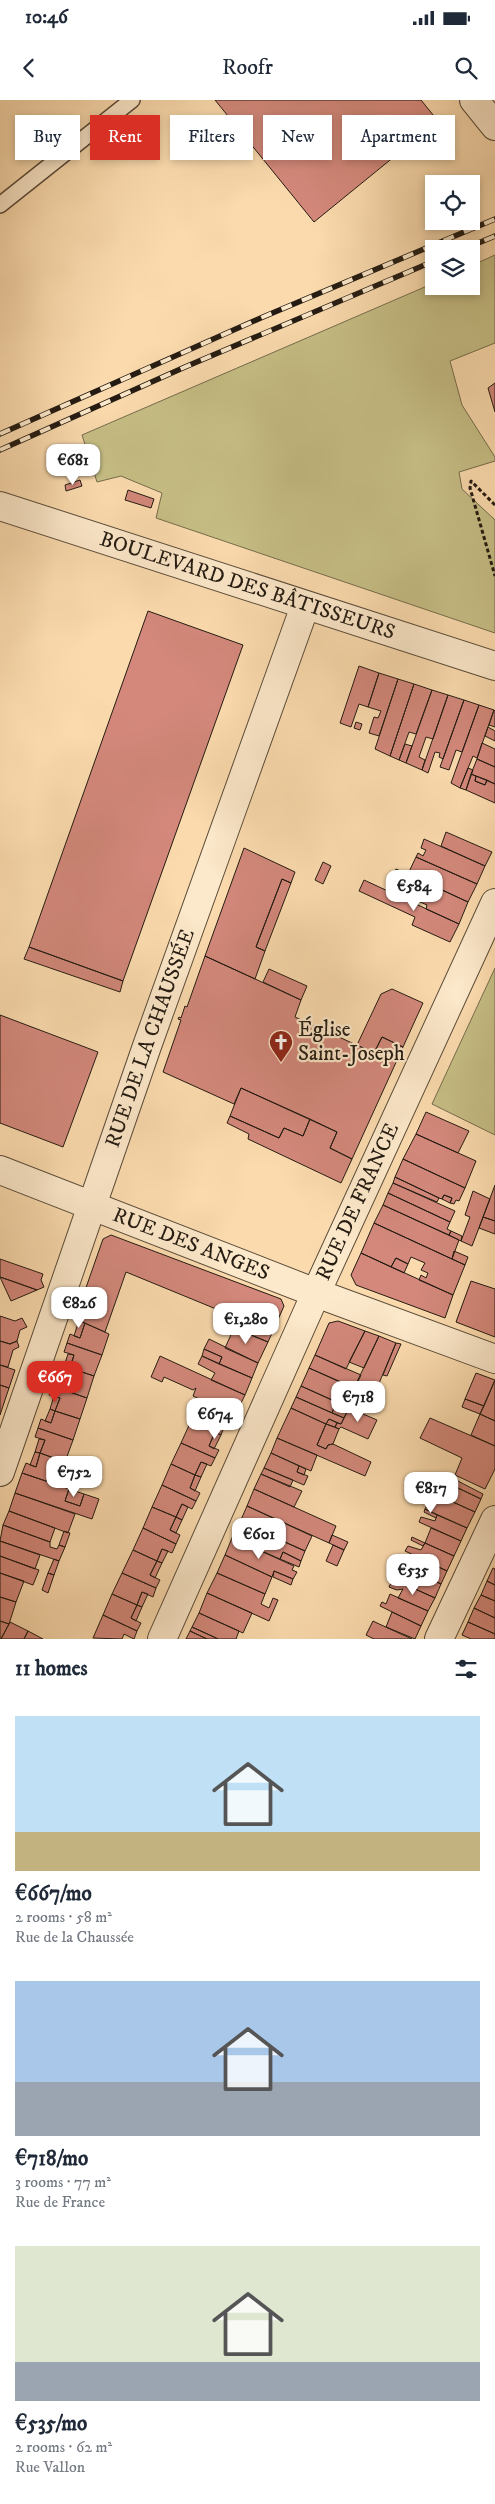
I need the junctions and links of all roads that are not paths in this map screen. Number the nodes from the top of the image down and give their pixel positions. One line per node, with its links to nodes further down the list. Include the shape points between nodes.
1 (132, 100): 4 (lane)
2 (474, 100): 3 (street)
3 (495, 126)
4 (0, 205)
5 (0, 506): 6 (street, BOULEVARD DES BÂTISSEURS)
6 (305, 606): 7 (street, BOULEVARD DES BÂTISSEURS); 10 (street, RUE DE LA CHAUSSÉE)
7 (495, 666)
8 (495, 903): 11 (street, RUE DE FRANCE)
9 (0, 1170): 10 (street, RUE DES ANGES)
10 (92, 1205): 11 (street, RUE DES ANGES); 13 (street, RUE DE LA CHAUSSÉE)
11 (316, 1293): 12 (street, RUE DES ANGES); 15 (street, RUE DE FRANCE)
12 (495, 1359)
13 (0, 1472)
14 (495, 1520): 16 (street)
15 (162, 1639)
16 (439, 1639)

